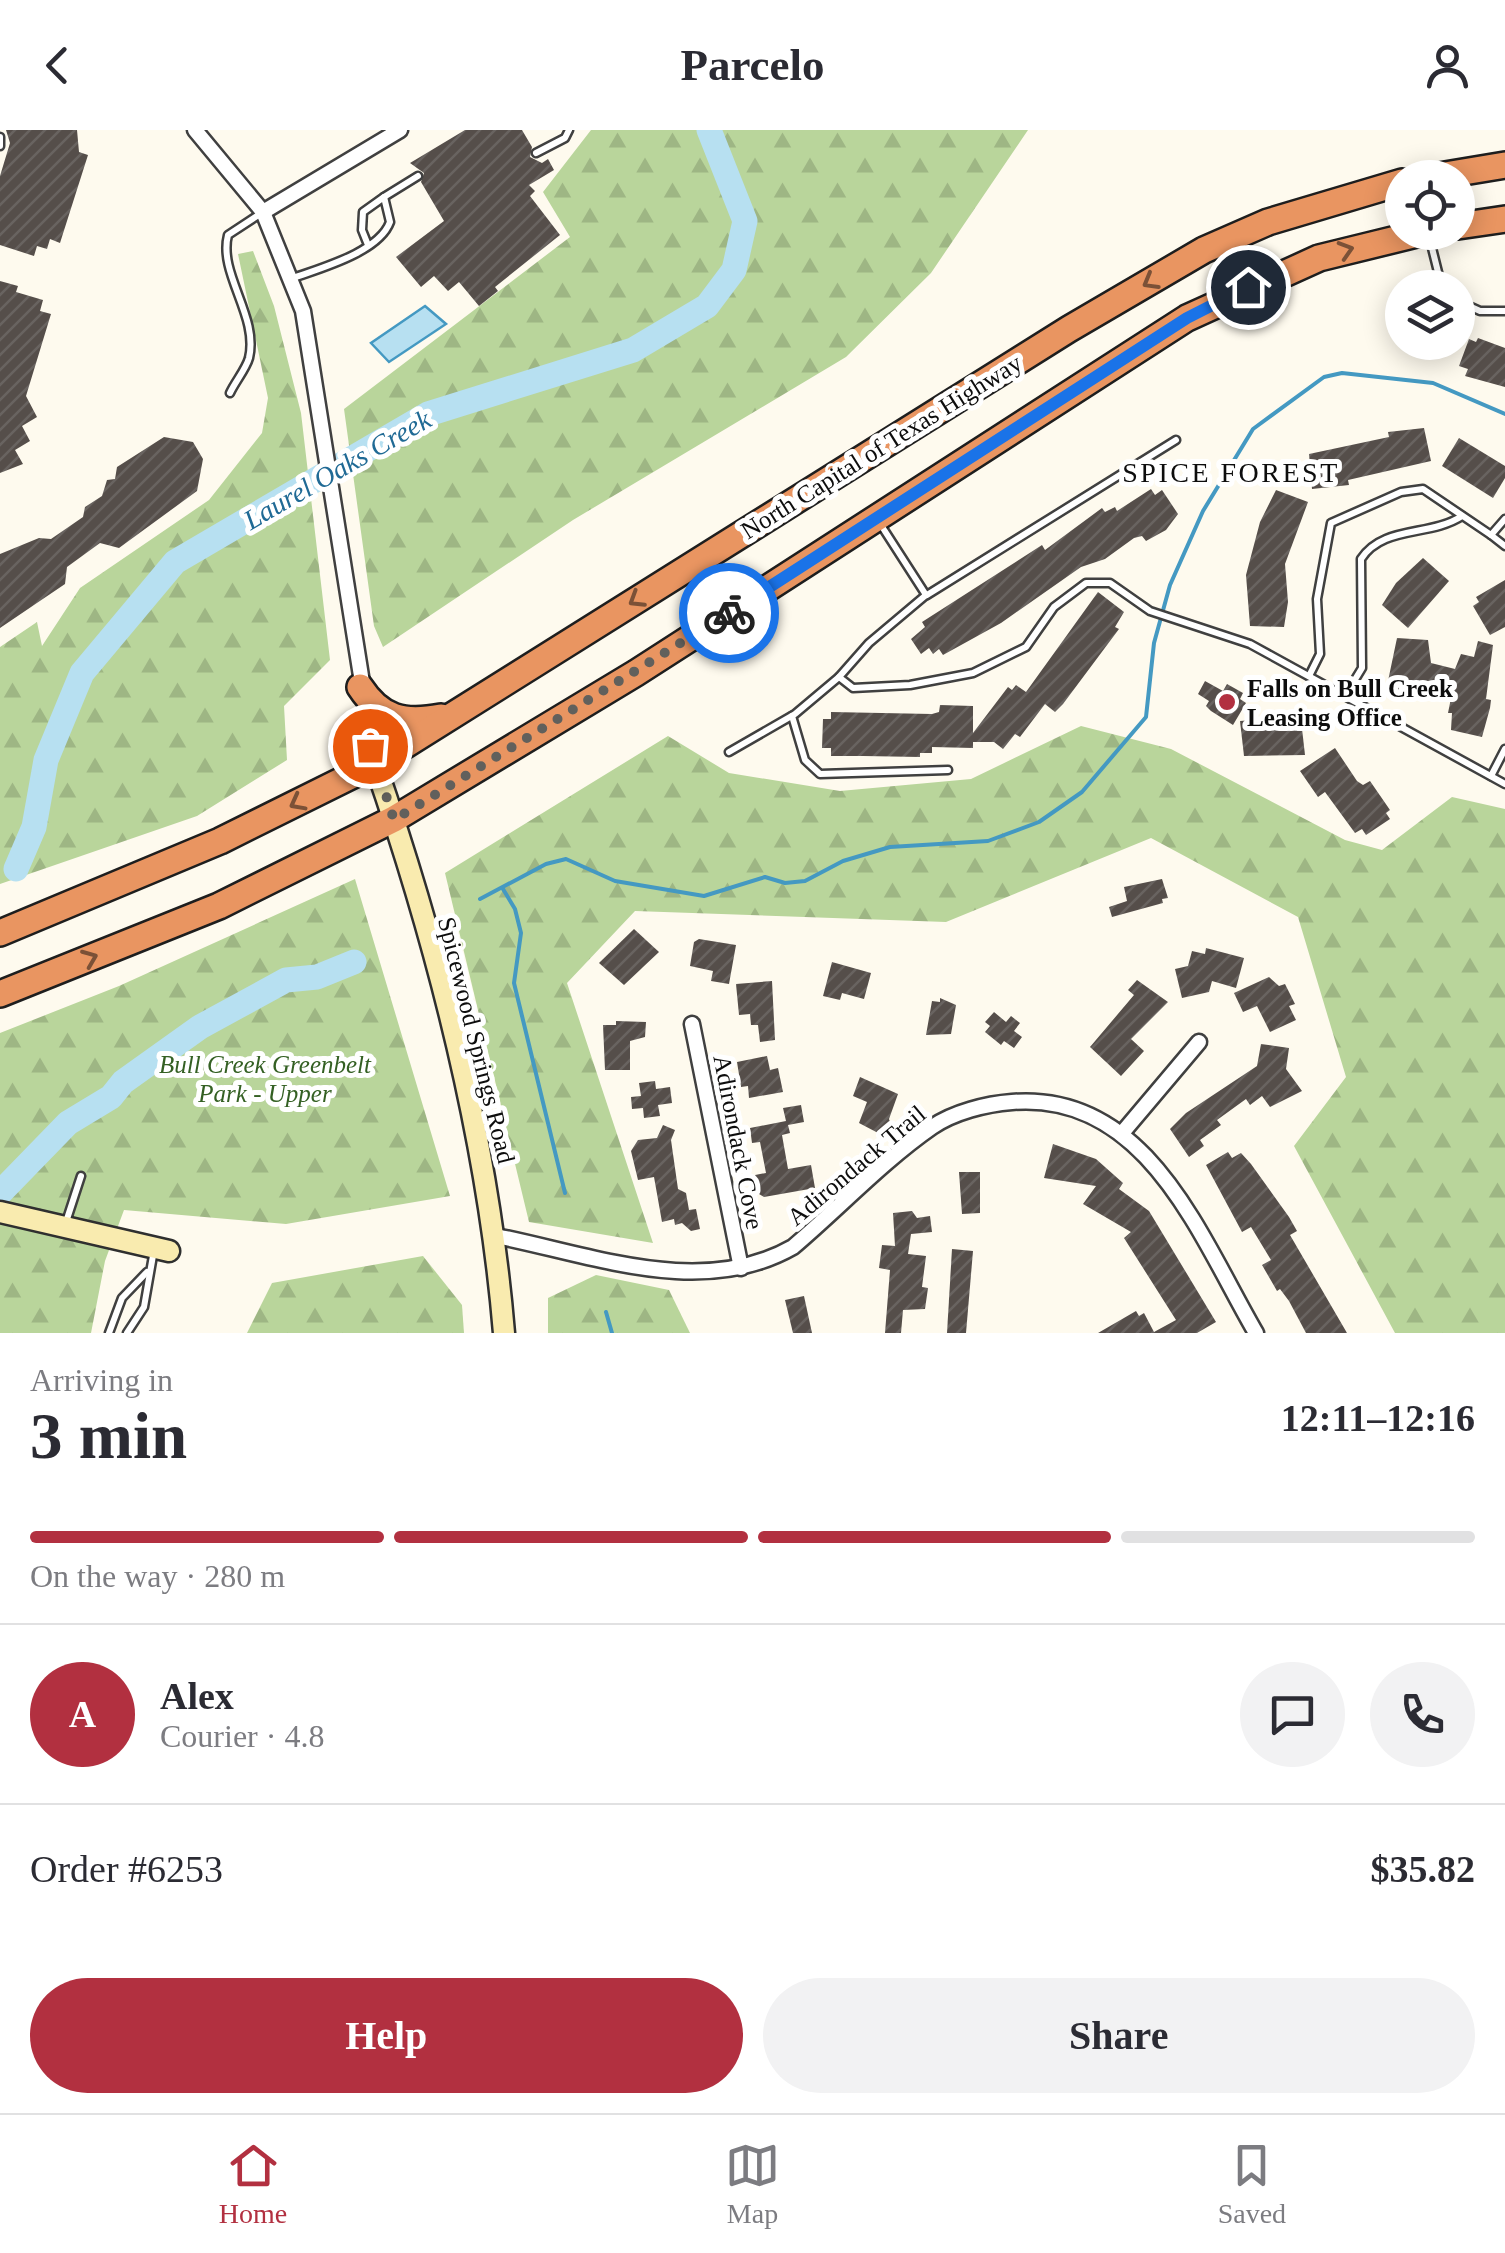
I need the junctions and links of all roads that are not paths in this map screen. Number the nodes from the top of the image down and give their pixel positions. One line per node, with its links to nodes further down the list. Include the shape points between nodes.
1 (196, 130): 12 (street)
2 (400, 130): 12 (street)
3 (569, 130): 6 (lane)
4 (0, 137): 5 (lane)
5 (0, 146)
6 (536, 152)
7 (1505, 165): 8 (highway)
8 (1475, 170)
9 (418, 176): 11 (lane)
10 (1385, 187): 32 (highway, North Capital of Texas Highway, one-way to 32, via 1268,222 1204,250)
11 (384, 197): 16 (lane, via 390,222); 16 (lane, via 363,212)
12 (263, 212): 17 (street); 20 (lane, via 228,235 224,252 249,357)
13 (1505, 219): 14 (highway)
14 (1475, 223)
15 (1385, 242): 22 (highway, one-way to 15, via 1187,318 1319,258)
16 (368, 245): 17 (lane)
17 (292, 278): 30 (street, via 304,311)
18 (1475, 309): 19 (lane)
19 (1505, 312)
20 (230, 393)
21 (1176, 440): 27 (lane)
22 (876, 516): 27 (lane); 40 (highway)
23 (1462, 516): 25 (lane); 28 (lane, via 1423,489 1401,492 1331,524 1316,599 1320,654); 31 (lane, via 1444,528 1388,537 1361,559 1362,668)
24 (1505, 519): 25 (lane)
25 (1491, 535): 26 (lane)
26 (1505, 546)
27 (926, 595): 29 (lane)
28 (1309, 676): 29 (lane, via 1250,644 1130,600 1110,583 1086,583 1054,607 1026,647 973,673 853,688); 31 (lane)
29 (839, 677): 33 (lane)
30 (360, 687): 32 (highway, via 373,707 401,720); 36 (street)
31 (1344, 696): 38 (lane)
32 (451, 716): 36 (highway, North Capital of Texas Highway)
33 (792, 716): 35 (lane); 37 (lane, via 805,760 820,774)
34 (1505, 749): 38 (lane)
35 (729, 752)
36 (375, 764): 40 (main road, Spicewood Springs Road); 41 (highway, North Capital of Texas Highway, one-way to 41, via 205,848)
37 (948, 770)
38 (1491, 776): 39 (lane)
39 (1505, 784)
40 (394, 820): 42 (highway, one-way to 40, via 218,906); 49 (main road, Spicewood Springs Road, via 476,1130)
41 (0, 933)
42 (0, 994)
43 (692, 1024): 51 (street, Adirondack Cove)
44 (1200, 1042): 45 (street)
45 (1123, 1132): 51 (street, Adirondack Trail, via 1099,1118 1032,1101 954,1116 934,1125 793,1247); 56 (street, Adirondack Trail, via 1170,1186)
46 (80, 1176): 48 (lane)
47 (0, 1212): 48 (main road)
48 (64, 1228): 50 (main road)
49 (496, 1236): 51 (street, Adirondack Trail, via 673,1272); 55 (main road, Spicewood Springs Road)
50 (162, 1250): 52 (lane)
51 (741, 1268)
52 (148, 1271): 53 (lane, via 122,1298); 54 (lane, via 144,1307)
53 (109, 1333)
54 (127, 1333)
55 (504, 1333)
56 (1256, 1333)

